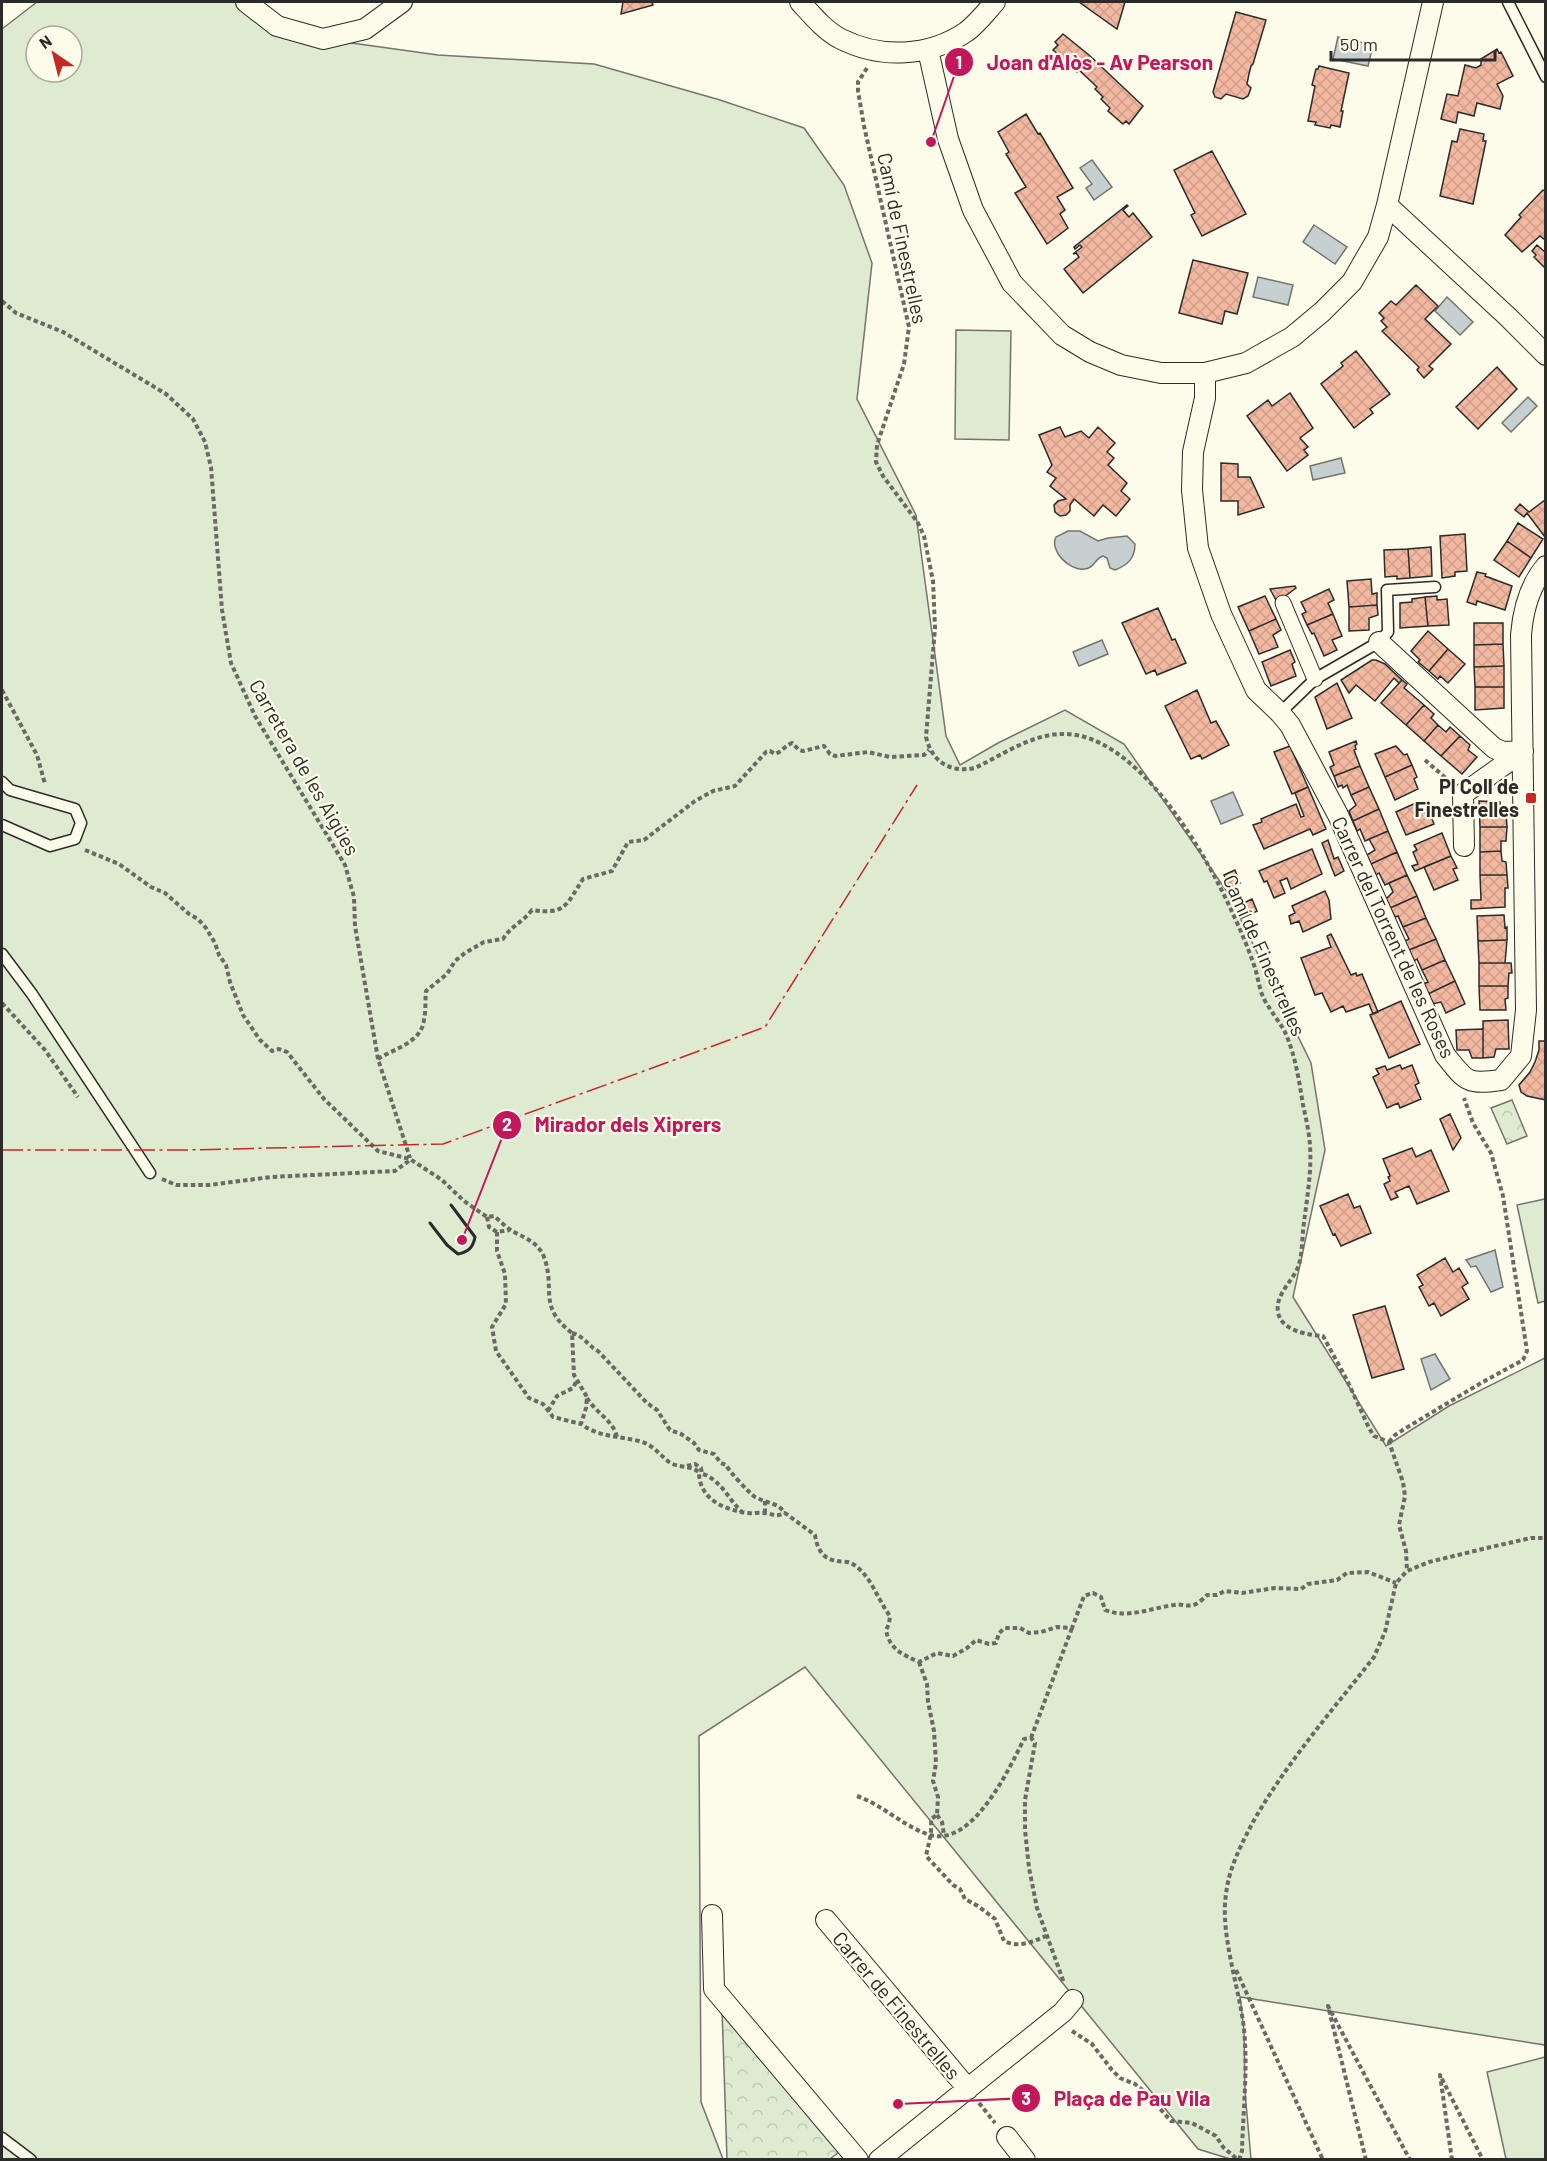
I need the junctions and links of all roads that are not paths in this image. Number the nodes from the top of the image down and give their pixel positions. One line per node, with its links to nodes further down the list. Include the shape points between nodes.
1 (246, 2): 2 (street, via 277,27 323,39 366,29)
2 (402, 2)
3 (800, 2): 7 (street, via 841,39 878,52)
4 (995, 2): 7 (street, via 967,31)
5 (1433, 2): 9 (street)
6 (1508, 2): 8 (lane)
7 (928, 50): 11 (street, via 948,139 973,210 1012,283 1062,335 1106,360 1161,373)
8 (1545, 77)
9 (1387, 206): 10 (street); 11 (street, via 1365,262 1336,300 1292,336 1246,363)
10 (1545, 354)
11 (1205, 373): 17 (street, Carrer del Torrent de les Roses, via 1205,398 1192,471 1198,548 1221,614 1256,690)
12 (1545, 566): 18 (street, Carrer del Torrent de les Roses, via 1530,591 1522,620)
13 (1435, 586): 15 (lane, via 1388,590 1388,632)
14 (1283, 603): 16 (street)
15 (1379, 642): 16 (lane); 18 (street, via 1494,748 1503,752)
16 (1315, 679): 17 (lane)
17 (1280, 713): 18 (street, Carrer del Torrent de les Roses, via 1302,745 1338,815 1445,1055 1465,1079 1480,1083 1501,1080 1521,1056 1526,1010)
18 (1523, 751): 21 (street, via 1463,794)
19 (2, 782): 20 (lane, via 10,790 75,809 81,823 75,838 50,846)
20 (2, 825)
21 (1464, 846)
22 (2, 954): 23 (lane)
23 (150, 1173)
24 (712, 1916): 31 (street, via 714,1989)
25 (826, 1920): 27 (street, Carrer de Finestrelles)
26 (1068, 2006): 27 (street)
27 (971, 2094): 32 (street)
28 (1007, 2137): 33 (street)
29 (2, 2138): 30 (lane)
30 (31, 2160)
31 (858, 2160)
32 (879, 2160)
33 (1025, 2160)

